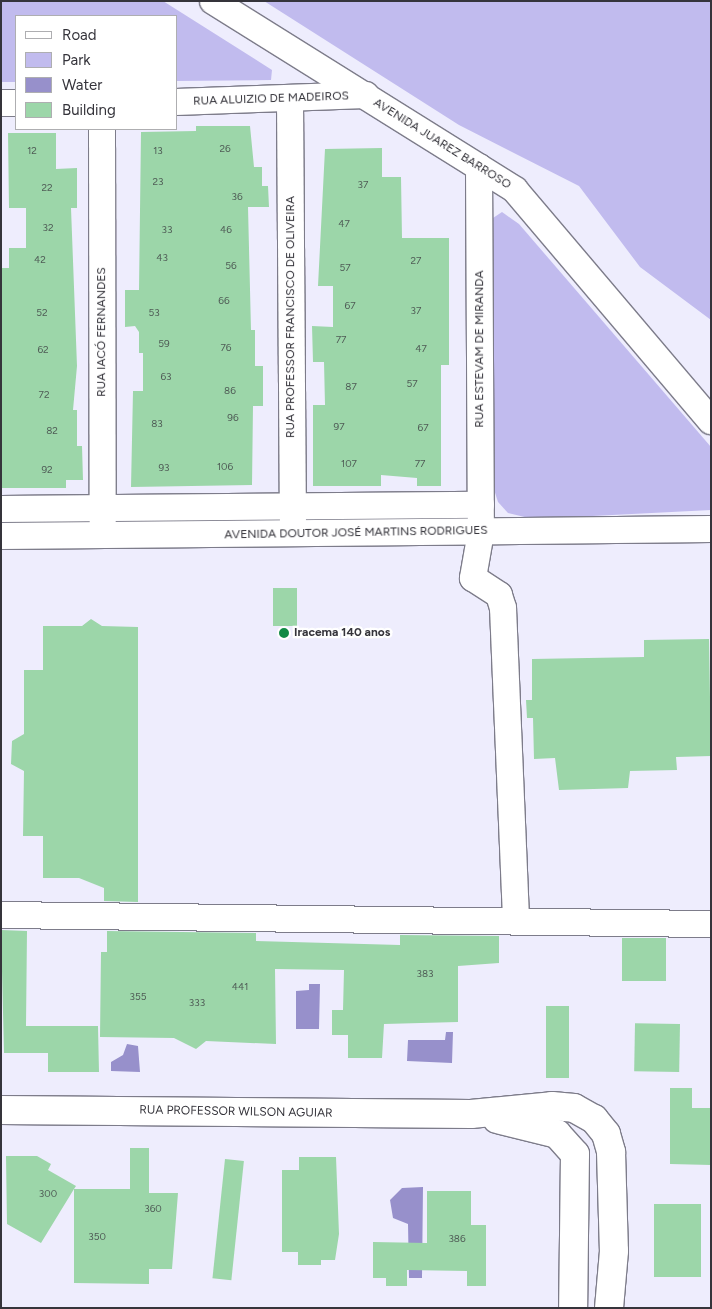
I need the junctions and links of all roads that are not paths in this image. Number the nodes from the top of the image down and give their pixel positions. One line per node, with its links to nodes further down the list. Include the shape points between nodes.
1 (213, 1): 2 (street, AVENIDA JUAREZ BARROSO)
2 (366, 95): 3 (street, RUA ALUIZIO DE MADEIROS); 8 (street, AVENIDA JUAREZ BARROSO)
3 (290, 100): 4 (street, RUA ALUIZIO DE MADEIROS); 11 (street, RUA PROFESSOR FRANCISCO DE OLIVEIRA)
4 (178, 102)
5 (1, 103): 6 (street)
6 (15, 103)
7 (102, 130): 12 (street, RUA IACÓ FERNANDES)
8 (479, 167): 9 (street, AVENIDA JUAREZ BARROSO, via 515,190 538,212); 10 (street, RUA ESTEVAM DE MIRANDA)
9 (711, 421)
10 (481, 504): 11 (street); 15 (street, RUA ESTEVAM DE MIRANDA)
11 (292, 506): 12 (street); 16 (street, RUA PROFESSOR FRANCISCO DE OLIVEIRA)
12 (103, 508): 13 (street); 17 (street, RUA IACÓ FERNANDES)
13 (1, 510)
14 (711, 529): 15 (street, AVENIDA DOUTOR JOSÉ MARTINS RODRIGUES)
15 (482, 532): 16 (street, AVENIDA DOUTOR JOSÉ MARTINS RODRIGUES); 20 (street, RUA ESTEVAM DE MIRANDA, via 473,578 477,585 499,595 503,608)
16 (293, 534): 17 (street, AVENIDA DOUTOR JOSÉ MARTINS RODRIGUES)
17 (103, 535): 18 (street, AVENIDA DOUTOR JOSÉ MARTINS RODRIGUES)
18 (1, 536)
19 (1, 915): 20 (street)
20 (516, 922): 21 (street)
21 (711, 924)
22 (1, 1110): 23 (street, RUA PROFESSOR WILSON AGUIAR)
23 (471, 1114): 24 (street, via 557,1134 575,1154); 25 (street, via 552,1106 574,1108 594,1119 606,1134 614,1201)
24 (573, 1308)
25 (609, 1308)

